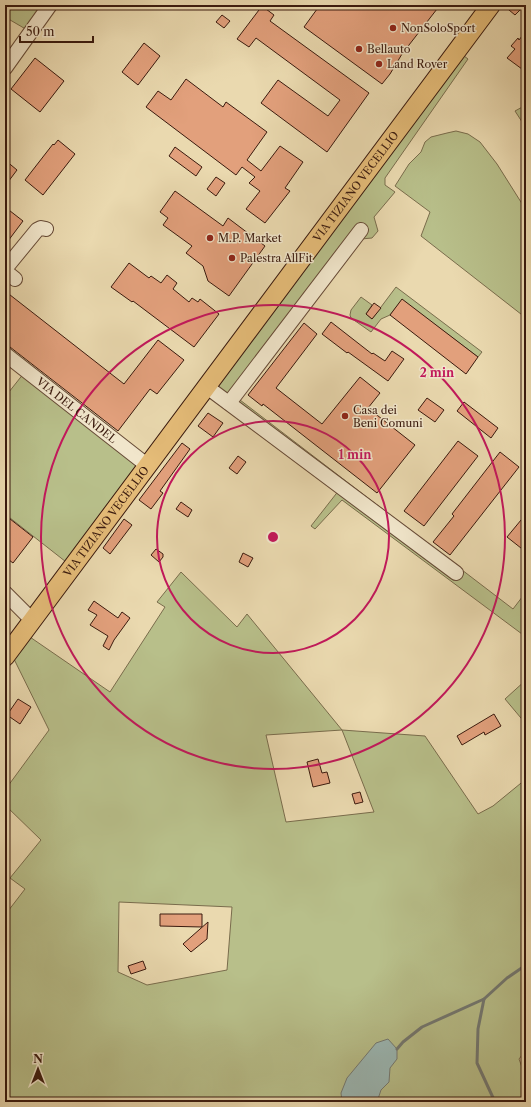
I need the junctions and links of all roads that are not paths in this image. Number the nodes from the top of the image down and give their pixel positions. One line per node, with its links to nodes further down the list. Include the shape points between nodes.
1 (50, 5): 3 (street)
2 (491, 5): 8 (main road, VIA TIZIANO VECELLIO)
3 (5, 68)
4 (46, 229): 6 (street, via 37,230)
5 (361, 230): 9 (street)
6 (8, 273)
7 (5, 354): 10 (street, VIA DEL CANDEL)
8 (207, 387): 9 (street); 10 (main road, VIA TIZIANO VECELLIO)
9 (229, 403): 11 (street)
10 (148, 466): 13 (main road, VIA TIZIANO VECELLIO)
11 (456, 573)
12 (5, 593): 13 (street)
13 (32, 620): 14 (main road, VIA TIZIANO VECELLIO)
14 (5, 657)

